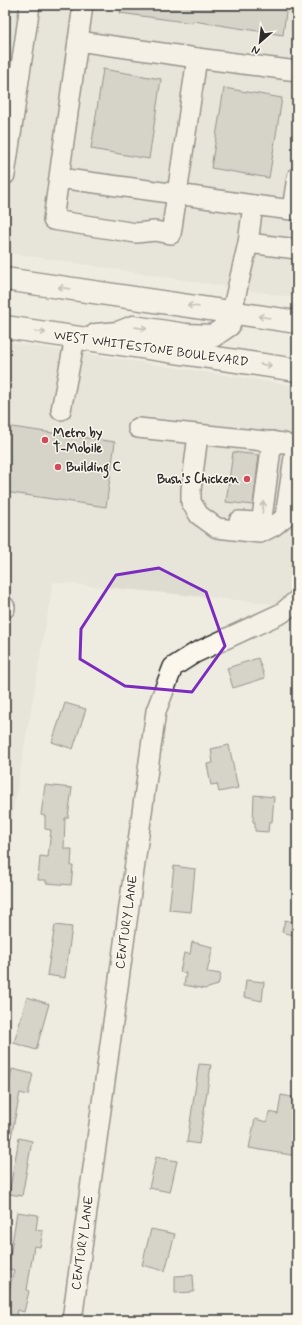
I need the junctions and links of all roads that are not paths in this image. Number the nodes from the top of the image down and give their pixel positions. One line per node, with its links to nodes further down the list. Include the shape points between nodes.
1 (30, 5): 6 (street)
2 (83, 5): 3 (street)
3 (78, 41): 4 (street); 8 (street)
4 (197, 58): 5 (street); 9 (street)
5 (297, 71)
6 (5, 175)
7 (297, 177): 10 (street, via 292,210)
8 (59, 178): 9 (street); 9 (street, via 53,220 136,233 155,231 171,234)
9 (177, 194): 10 (street)
10 (253, 205): 11 (street)
11 (248, 243): 12 (street); 14 (street)
12 (297, 249)
13 (5, 279): 14 (main road, one-way to 13)
14 (232, 312): 15 (main road, one-way to 14); 17 (main road, one-way to 14, via 118,332 133,327 186,335 213,336 229,325)
15 (297, 322)
16 (5, 327): 17 (main road, WEST WHITESTONE BOULEVARD, one-way to 17)
17 (75, 338): 18 (main road, WEST WHITESTONE BOULEVARD, one-way to 18); 19 (street)
18 (297, 370)
19 (61, 410)
20 (138, 428): 21 (street)
21 (198, 435): 22 (street); 24 (street)
22 (272, 441): 23 (street); 24 (street, one-way to 22, via 213,514 226,519 256,522 262,518)
23 (296, 444): 24 (street, via 285,517 260,533 217,528 199,515 191,502)
24 (190, 490)
25 (297, 600): 26 (street, CENTURY LANE, via 282,613 173,667 156,711)
26 (72, 1320)

